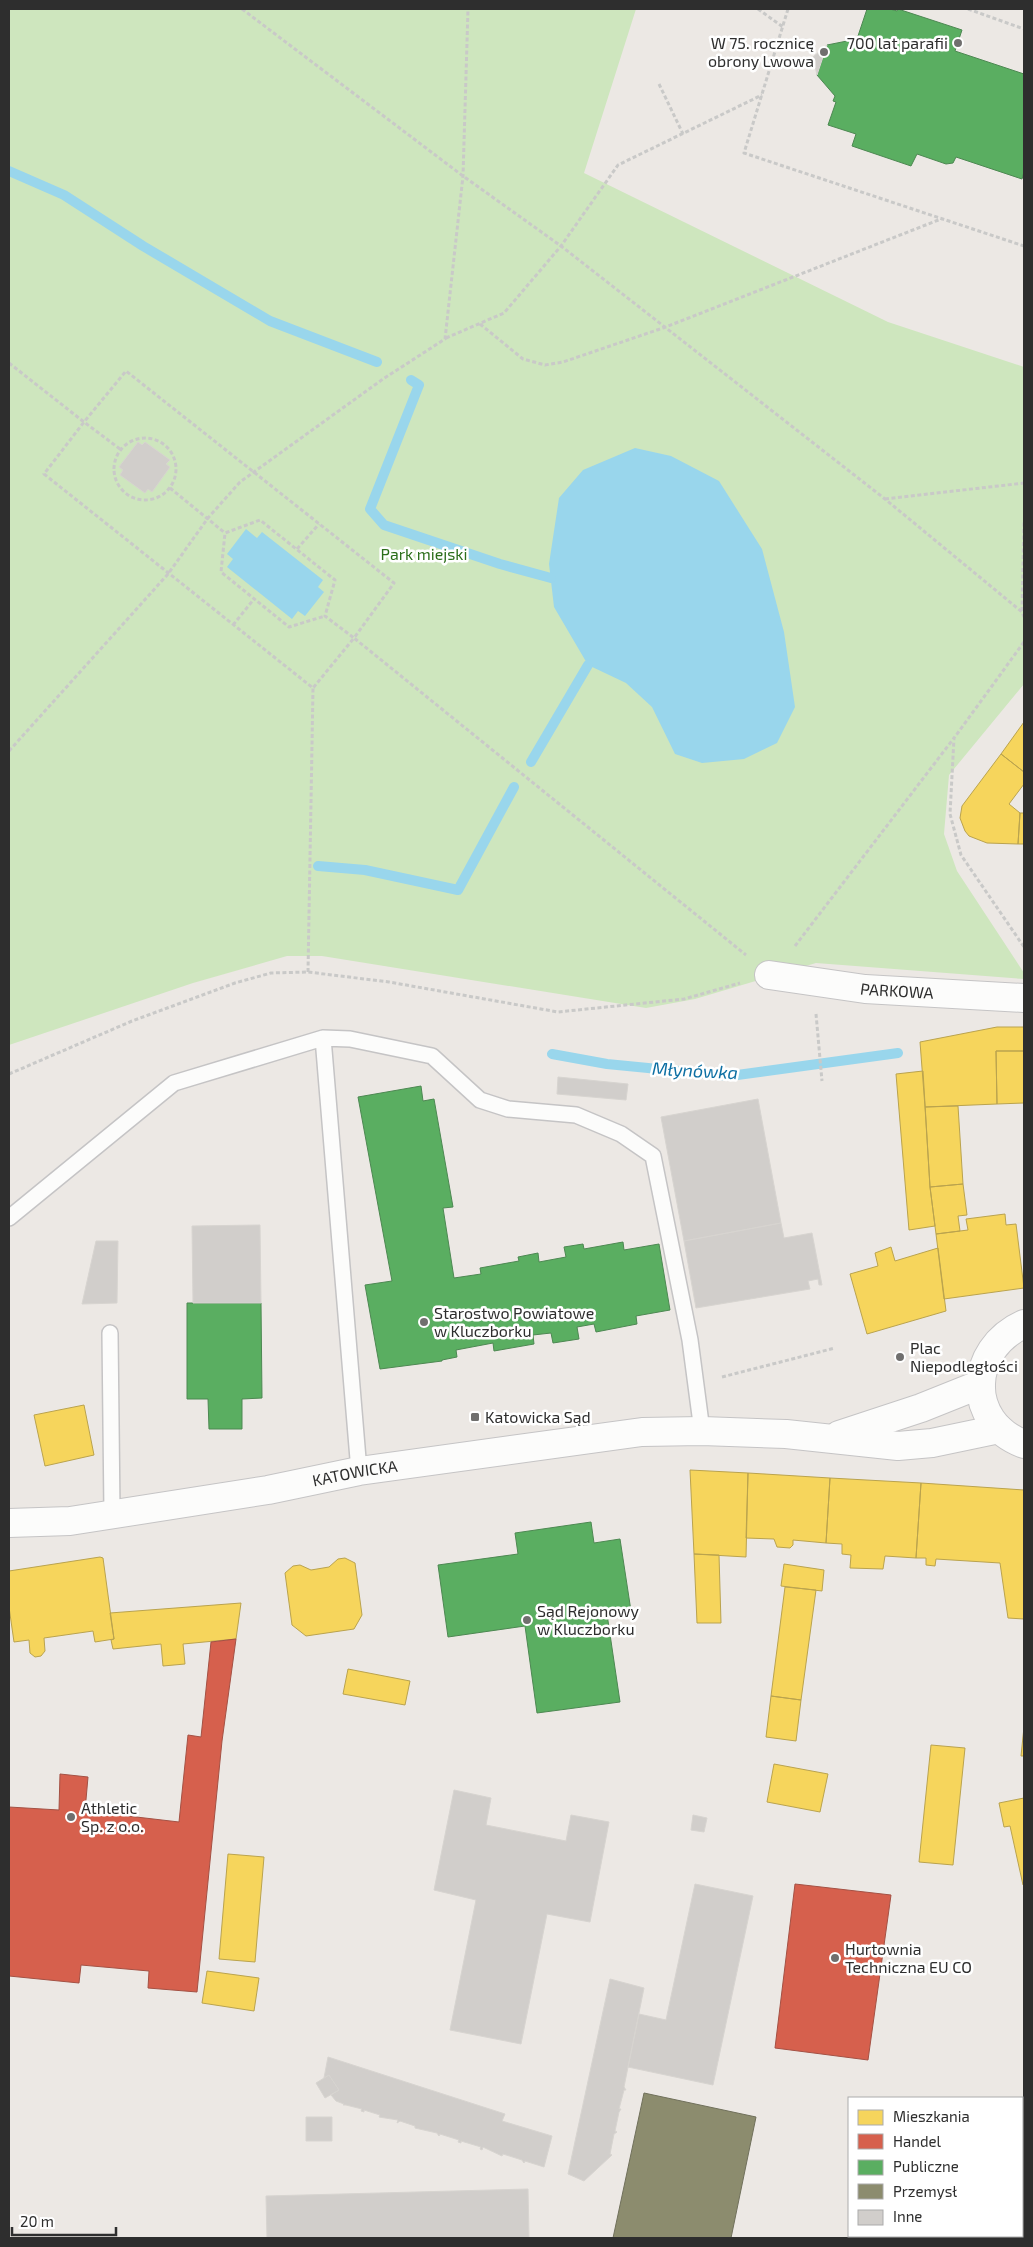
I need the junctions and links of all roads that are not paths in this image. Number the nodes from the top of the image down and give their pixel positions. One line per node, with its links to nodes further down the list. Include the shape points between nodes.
1 (769, 975): 2 (main road, PARKOWA, via 865,989)
2 (1024, 998)
3 (323, 1038): 4 (lane, via 174,1083); 9 (lane, via 350,1039 432,1056 480,1100 508,1109 576,1116 621,1134 653,1156 690,1340); 12 (lane)
4 (9, 1218)
5 (1024, 1324): 7 (main road, via 1010,1330 994,1344 984,1363)
6 (110, 1333): 13 (lane)
7 (981, 1384): 8 (main road, via 983,1400); 10 (main road)
8 (999, 1429): 10 (main road, via 898,1446); 11 (main road)
9 (702, 1431): 10 (main road); 12 (main road, KATOWICKA, via 642,1432)
10 (830, 1438)
11 (1024, 1444)
12 (359, 1471): 13 (main road, KATOWICKA, via 268,1490)
13 (112, 1513): 14 (main road, KATOWICKA, via 70,1521)
14 (9, 1523)

